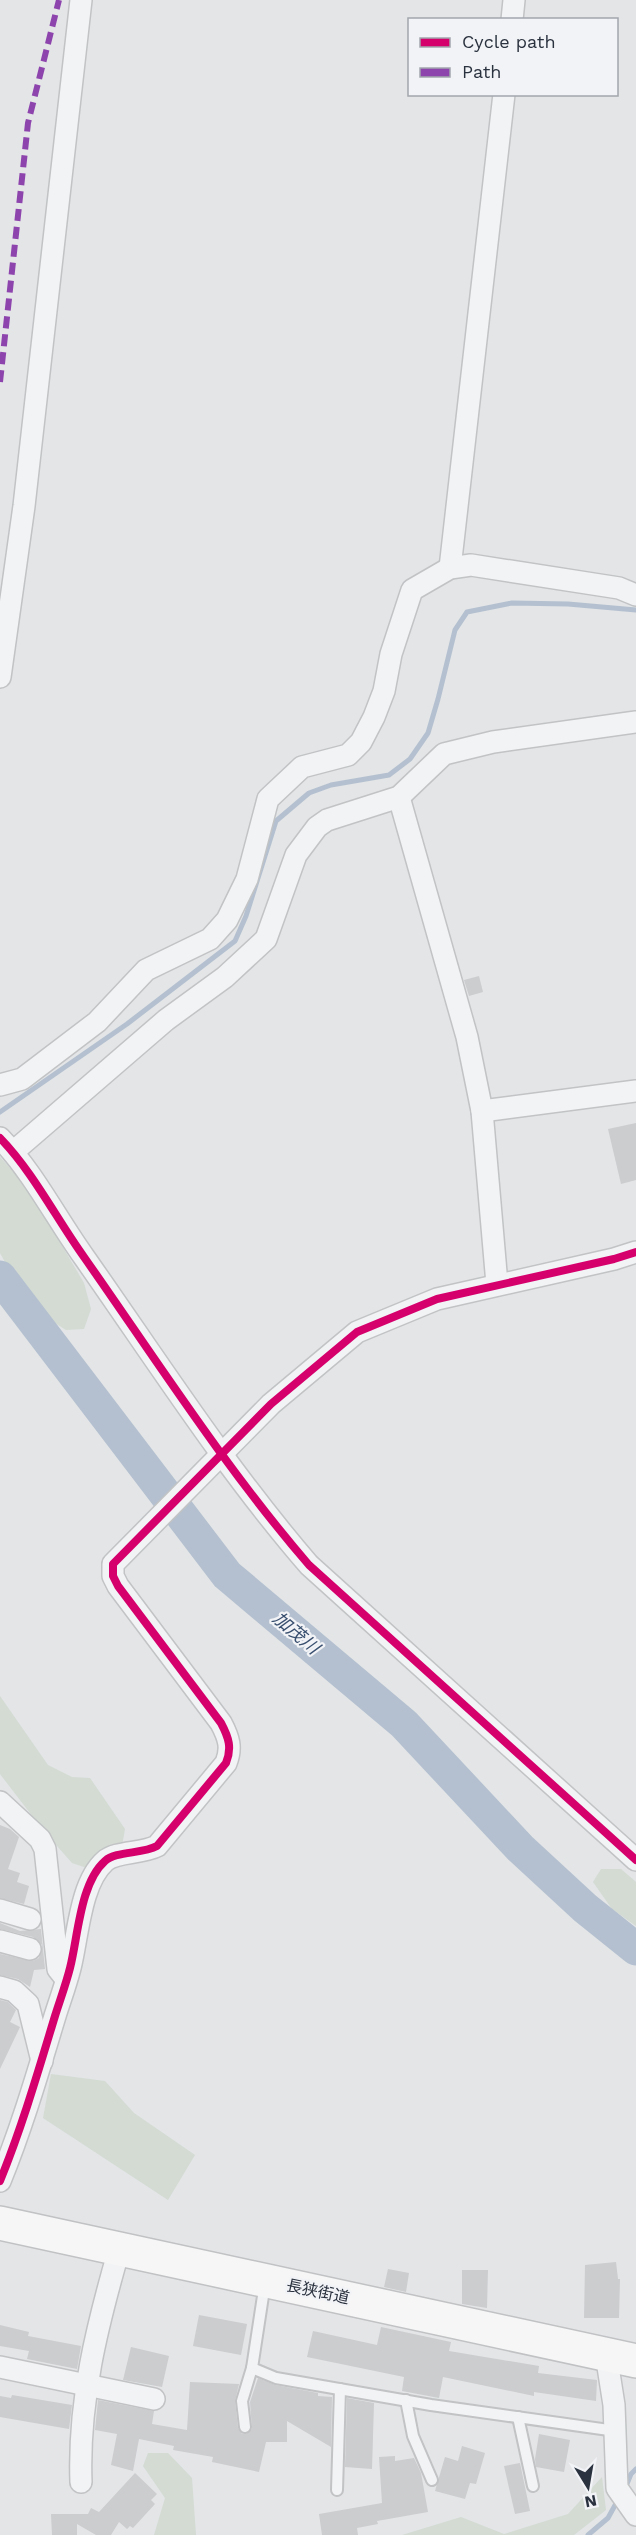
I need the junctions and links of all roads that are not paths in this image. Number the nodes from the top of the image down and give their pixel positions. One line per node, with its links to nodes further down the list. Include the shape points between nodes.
1 (81, 0): 7 (street, via 24,506)
2 (514, 0): 3 (street)
3 (512, 18)
4 (504, 96): 5 (street)
5 (450, 568): 6 (street, via 471,565 518,571 619,588); 10 (street, via 412,590 391,654 384,691 361,742 348,755 302,767 268,799 247,879 227,920 210,939 146,970 97,1022 22,1079)
6 (636, 595)
7 (0, 677)
8 (636, 722): 9 (street, via 493,742 444,754)
9 (399, 797): 12 (street, via 467,1037); 13 (street, via 317,826 296,855 266,939 225,977)
10 (0, 1085)
11 (636, 1091): 12 (street)
12 (482, 1111): 15 (street)
13 (7, 1145): 16 (street)
14 (636, 1252): 15 (street)
15 (497, 1284): 16 (street, via 437,1299 357,1332 271,1404)
16 (222, 1454): 18 (street, via 309,1564); 23 (street, via 113,1564 113,1576 221,1724 230,1752 157,1846 106,1860 93,1876)
17 (0, 1802): 23 (street, via 40,1839 45,1849 58,1969)
18 (633, 1853)
19 (0, 1910): 20 (street)
20 (30, 1919)
21 (0, 1941): 22 (street)
22 (30, 1949)
23 (67, 1980): 25 (street)
24 (0, 1987): 25 (street, via 14,1991 28,2004)
25 (42, 2061): 26 (street)
26 (0, 2181)
27 (0, 2223): 28 (main road, 長狭街道)
28 (118, 2250): 29 (main road, 長狭街道); 33 (street, via 95,2332)
29 (266, 2280): 30 (main road, 長狭街道); 32 (lane)
30 (621, 2358): 39 (street, via 614,2404)
31 (0, 2367): 33 (street)
32 (252, 2368): 34 (lane, via 276,2378); 38 (lane, via 242,2401)
33 (88, 2384): 35 (street); 41 (street, via 80,2443)
34 (340, 2389): 36 (lane); 43 (lane)
35 (154, 2399)
36 (406, 2400): 37 (lane); 40 (lane, via 413,2436)
37 (518, 2417): 39 (lane); 42 (lane)
38 (245, 2427)
39 (616, 2431): 44 (street)
40 (432, 2480)
41 (81, 2482)
42 (533, 2486)
43 (337, 2490)
44 (627, 2503)

